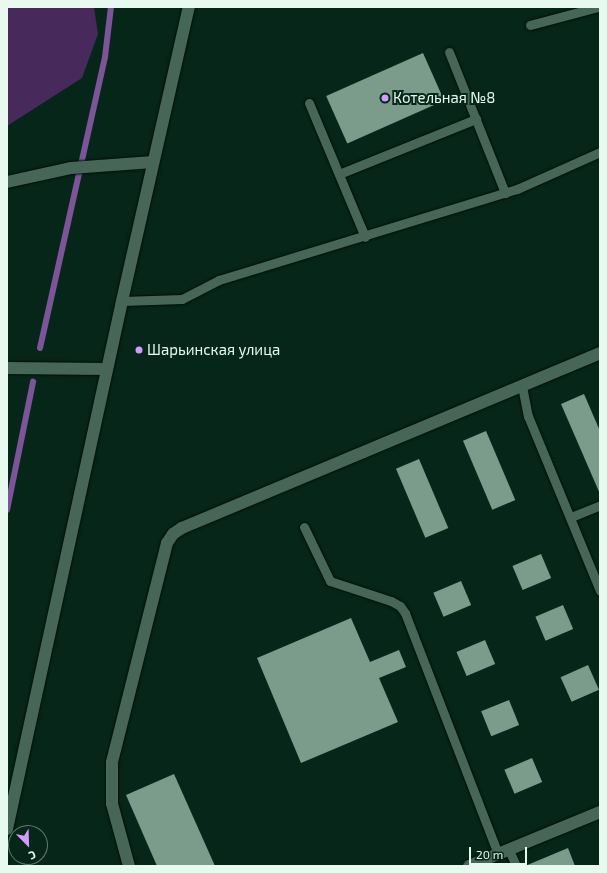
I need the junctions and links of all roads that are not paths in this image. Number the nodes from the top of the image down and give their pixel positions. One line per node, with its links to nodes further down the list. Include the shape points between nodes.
1 (189, 7): 8 (street)
2 (598, 7): 3 (lane)
3 (530, 25)
4 (449, 52): 6 (lane)
5 (309, 103): 9 (lane)
6 (476, 119): 9 (lane); 11 (lane)
7 (600, 152): 11 (lane)
8 (153, 162): 10 (street, via 71,168); 13 (street)
9 (339, 174): 12 (lane)
10 (7, 182)
11 (505, 193): 12 (lane)
12 (365, 237): 13 (lane, via 219,280 182,299)
13 (122, 301): 16 (street)
14 (600, 353): 17 (street)
15 (7, 368): 16 (street)
16 (107, 369): 23 (street)
17 (522, 386): 19 (lane, via 528,416); 25 (street, via 182,528 173,534 167,543 112,762 112,804)
18 (600, 505): 19 (lane)
19 (572, 517): 21 (lane, via 575,533)
20 (304, 527): 24 (lane, via 330,581 391,601 404,612)
21 (600, 591)
22 (600, 812): 24 (street)
23 (7, 829)
24 (503, 852): 26 (street); 27 (lane)
25 (129, 866)
26 (468, 866)
27 (516, 866)

